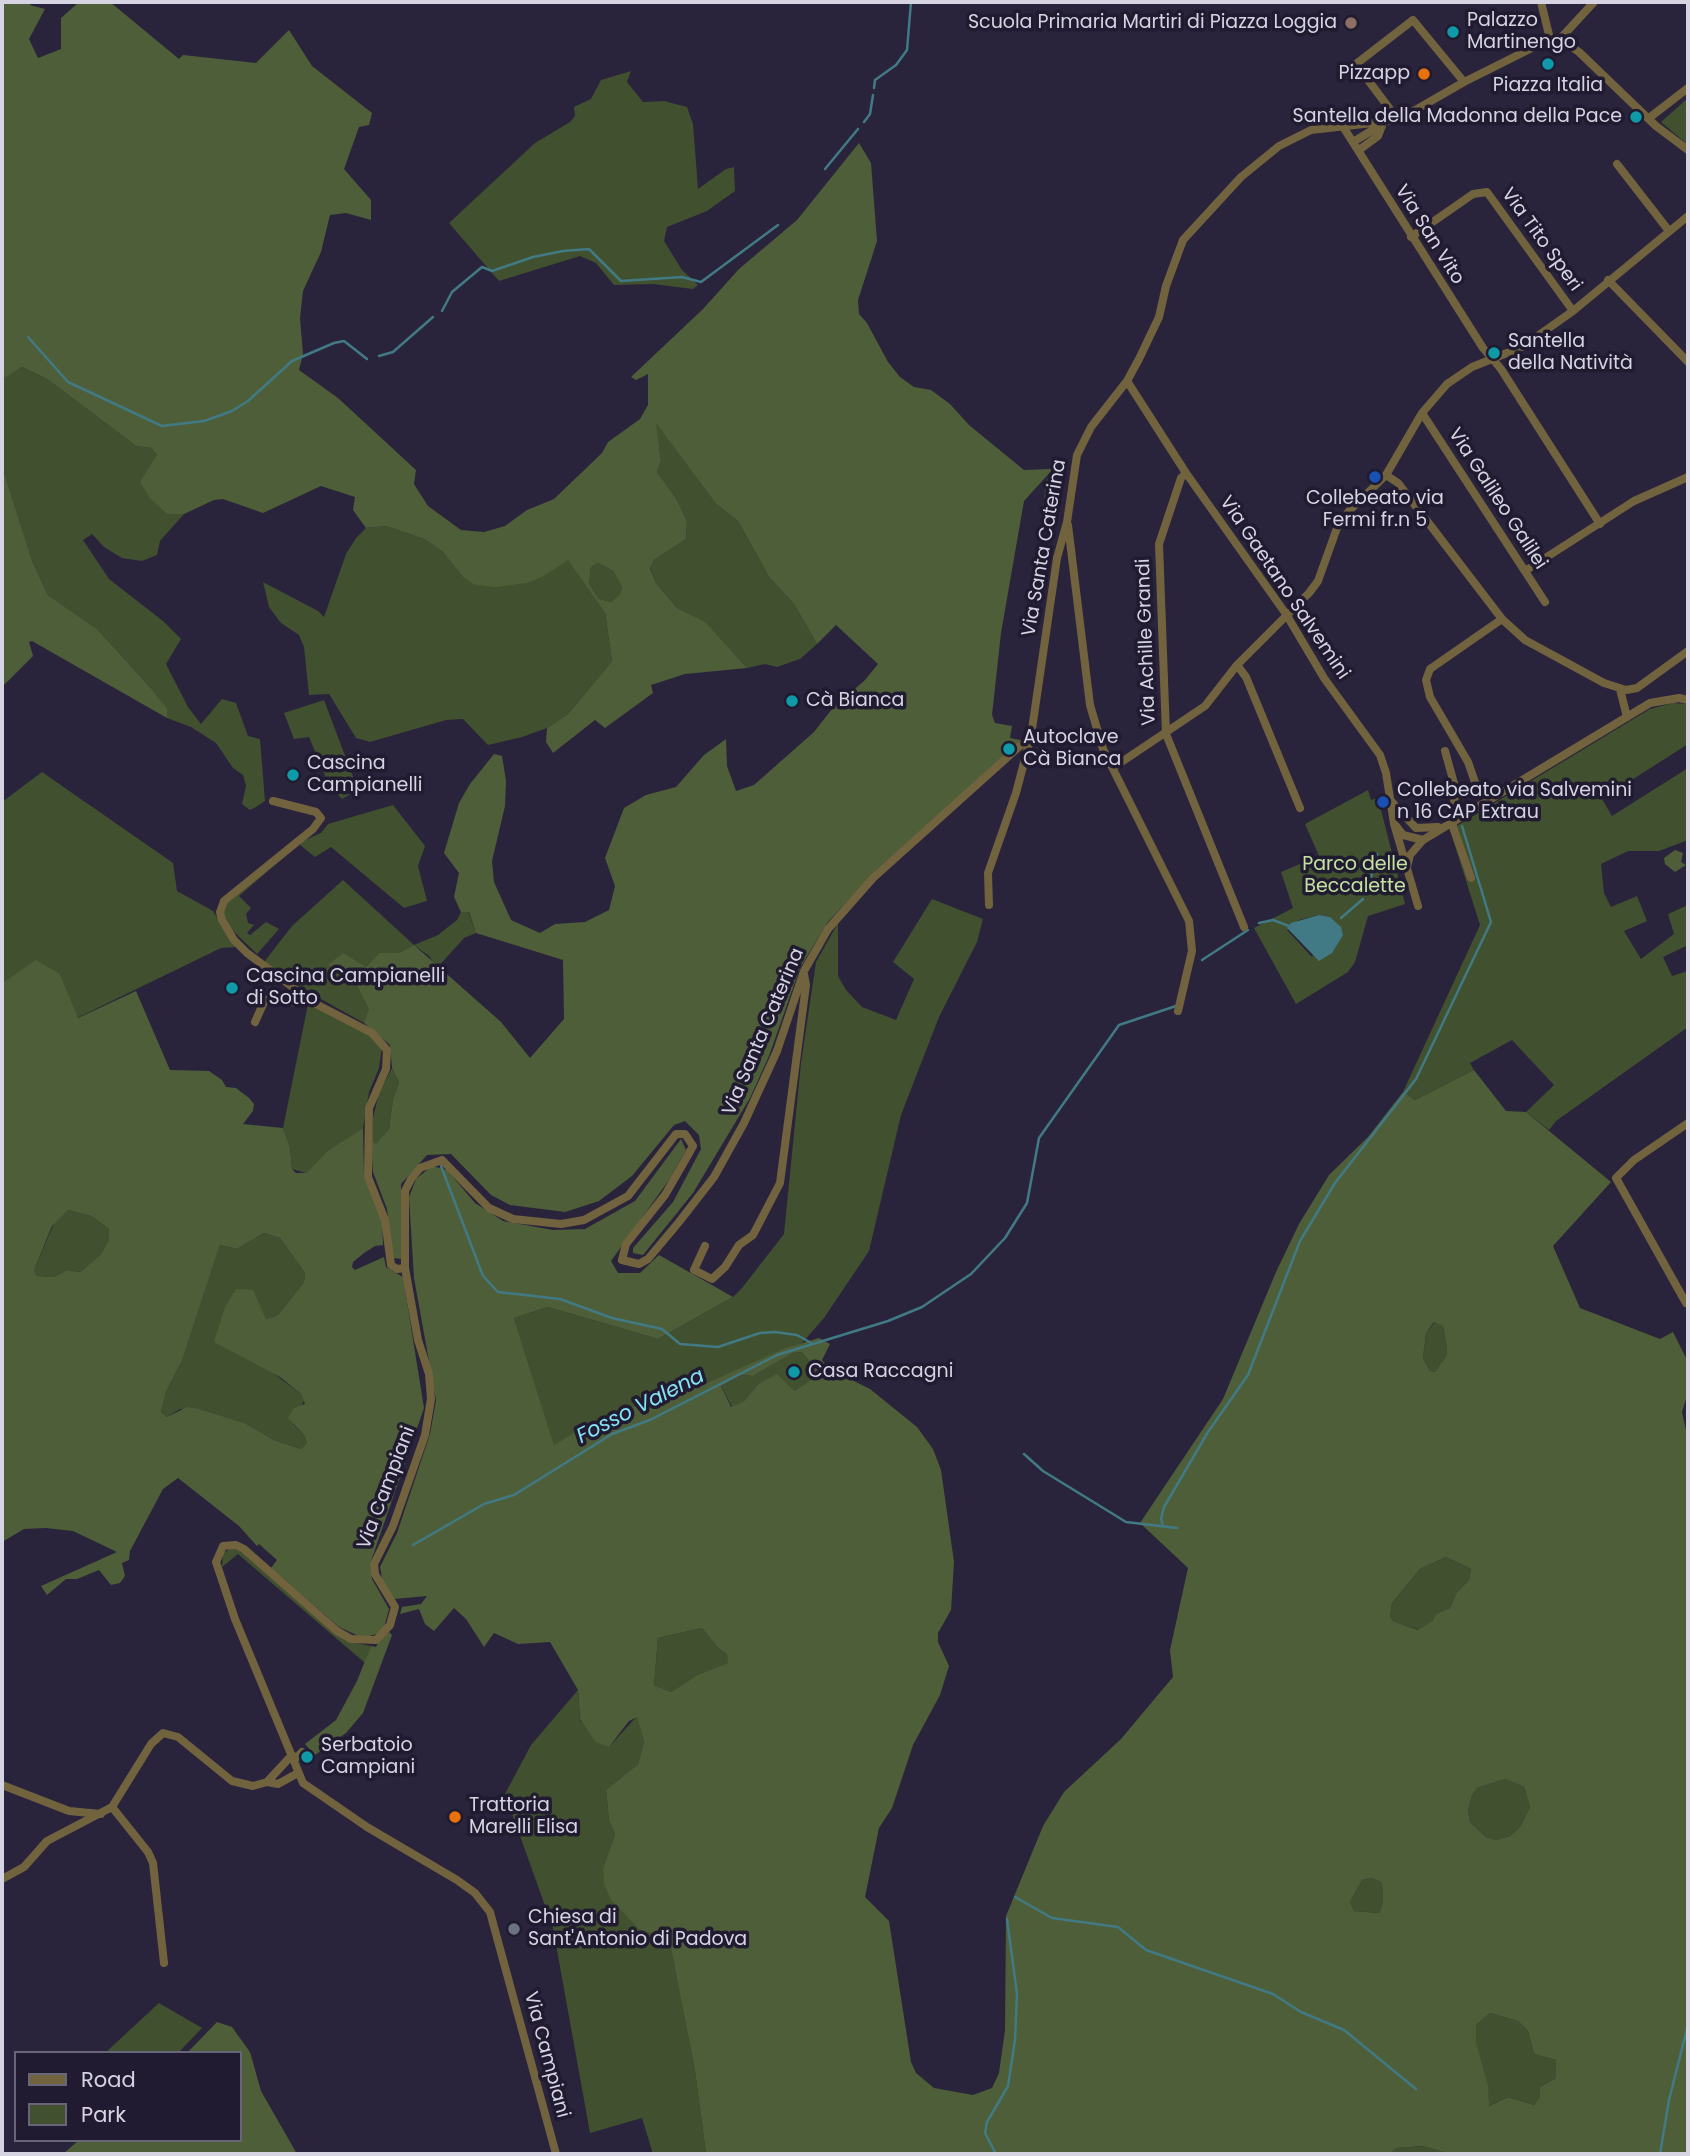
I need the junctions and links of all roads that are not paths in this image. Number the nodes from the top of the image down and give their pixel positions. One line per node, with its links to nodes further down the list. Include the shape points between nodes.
1 (1541, 2): 3 (street)
2 (1594, 2): 4 (street)
3 (1550, 38): 4 (street); 5 (street)
4 (1560, 39): 7 (street)
5 (1464, 82): 8 (street); 8 (street, via 1413,20 1356,64)
6 (1688, 88): 7 (street)
7 (1649, 118): 13 (street)
8 (1398, 120): 9 (street)
9 (1383, 123): 10 (street, Via Santa Caterina); 11 (street); 12 (street, via 1378,135)
10 (1342, 125): 11 (street, Via San Vito); 22 (street, Via Santa Caterina, via 1311,130 1279,146 1241,177 1192,228 1172,265 1159,317)
11 (1353, 142): 12 (street, Via San Vito)
12 (1359, 150): 17 (street, Via San Vito)
13 (1688, 150)
14 (1617, 164): 16 (street)
15 (1688, 216): 16 (street)
16 (1669, 231): 18 (street)
17 (1411, 237): 19 (street, Via Tito Speri, via 1481,191 1493,197); 20 (street, Via San Vito)
18 (1608, 279): 19 (street); 21 (street)
19 (1573, 311): 20 (street, via 1522,347)
20 (1491, 360): 25 (street, via 1447,384); 32 (street, Via San Vito)
21 (1688, 362)
22 (1127, 382): 23 (street, Via Santa Caterina); 24 (street, Via Gaetano Salvemini)
23 (1114, 398): 24 (street, via 1128,394); 31 (street, Via Santa Caterina, via 1091,427 1077,455)
24 (1138, 398): 27 (street, Via Gaetano Salvemini)
25 (1422, 413): 26 (street); 33 (street, Via Galileo Galilei)
26 (1393, 467): 28 (street); 30 (street)
27 (1186, 473): 35 (street, Via Gaetano Salvemini); 42 (street, Via Achille Grandi, via 1158,544)
28 (1386, 475): 30 (street); 35 (street, via 1349,511 1337,528 1318,581)
29 (1688, 477): 32 (street, via 1634,501)
30 (1398, 483): 36 (street)
31 (1067, 522): 43 (street, Via Santa Caterina, via 1057,558); 45 (street, via 1090,705 1103,750)
32 (1600, 524): 33 (street)
33 (1525, 571): 34 (street, Via Galileo Galilei)
34 (1545, 602)
35 (1286, 614): 38 (street); 48 (street, Via Gaetano Salvemini, via 1324,678 1380,755)
36 (1502, 619): 39 (street, via 1525,640); 46 (street, via 1430,669 1426,680 1430,697 1468,762)
37 (1688, 651): 39 (street, via 1637,688)
38 (1237, 665): 42 (street, via 1205,706); 49 (street)
39 (1620, 689): 41 (street)
40 (1688, 700): 41 (street, via 1650,703)
41 (1627, 717): 50 (street)
42 (1166, 734): 45 (street); 58 (street, Via Achille Grandi)
43 (1031, 736): 56 (street, Via Santa Caterina, via 988,873); 59 (street, Via Santa Caterina, via 873,878 828,929)
44 (1446, 751): 50 (street, via 1455,787)
45 (1113, 764): 61 (street, via 1189,922 1192,951)
46 (1476, 785)
47 (273, 801): 60 (street, via 316,812 321,818 224,901 220,912 233,940)
48 (1391, 801): 51 (street, Via Gaetano Salvemini); 52 (street, Via Gaetano Salvemini)
49 (1300, 808)
50 (1448, 824): 51 (street); 53 (street); 55 (street)
51 (1416, 828): 52 (street)
52 (1401, 838): 53 (street); 54 (street, Via Gaetano Salvemini)
53 (1423, 840): 54 (street, via 1410,855)
54 (1406, 870): 57 (street, Via Gaetano Salvemini)
55 (1471, 878)
56 (989, 905)
57 (1418, 906)
58 (1244, 927)
59 (804, 971): 64 (street, Via Santa Caterina, via 777,1051 714,1177 648,1259 639,1264 625,1262 626,1244 665,1195 693,1146 688,1135); 65 (street, via 806,985 780,1183 753,1235 712,1279 694,1270)
60 (314, 1003): 62 (street, via 272,996); 66 (street, via 372,1033 387,1050 386,1069 369,1108 368,1177 385,1220 391,1265)
61 (1178, 1011)
62 (255, 1022)
63 (1688, 1123): 67 (street, via 1616,1178)
64 (680, 1134): 66 (street, Via Campiani, via 672,1138 628,1196 584,1220 561,1224 513,1219 489,1208 442,1157 420,1168 405,1191)
65 (705, 1246)
66 (405, 1268): 69 (street, Via Campiani, via 431,1399 425,1435 393,1526 374,1564 395,1607 386,1633 369,1642 337,1631 244,1549 223,1546 216,1562)
67 (1686, 1303)
68 (302, 1752): 69 (street)
69 (293, 1757): 70 (street, Via Campiani); 71 (street)
70 (299, 1773): 71 (street, via 278,1784); 77 (street, Via Campiani, via 303,1783 362,1824 475,1893 491,1912)
71 (267, 1782): 73 (street, via 253,1786 232,1781 178,1737 163,1733 151,1744)
72 (2, 1785): 74 (street, via 69,1811)
73 (112, 1807): 74 (street); 76 (street, via 153,1863)
74 (102, 1814): 75 (street, via 47,1841 24,1867)
75 (2, 1879)
76 (164, 1963)
77 (556, 2154)

